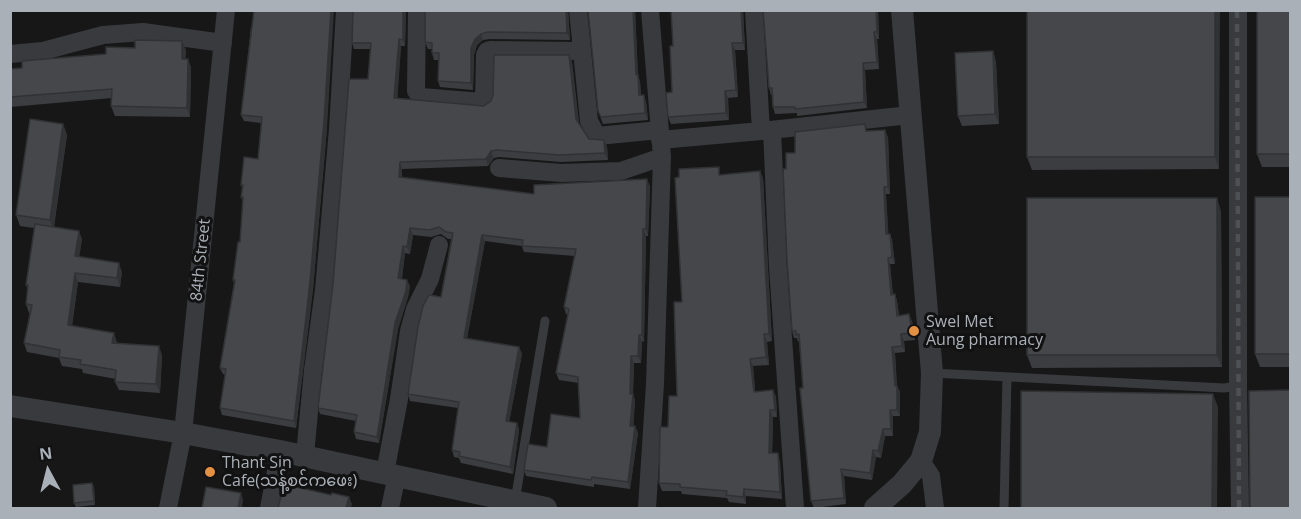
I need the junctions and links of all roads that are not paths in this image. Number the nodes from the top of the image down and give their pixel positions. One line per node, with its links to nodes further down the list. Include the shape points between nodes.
1 (226, 10): 9 (street, 84th Street)
2 (345, 10): 24 (street, via 326,267)
3 (417, 10): 10 (street, via 416,91 421,97 484,101 485,55 490,50)
4 (578, 10): 10 (street)
5 (650, 10): 14 (street)
6 (754, 10): 13 (street)
7 (902, 10): 12 (street)
8 (1238, 10): 20 (street)
9 (223, 44): 11 (street, via 143,32 103,35 43,51); 22 (street, 84th Street)
10 (580, 51): 14 (street, via 589,121 597,136)
11 (10, 54)
12 (910, 114): 13 (street); 18 (street)
13 (766, 131): 14 (street); 33 (street)
14 (661, 142): 15 (street, via 621,171 561,173); 32 (street, via 655,384)
15 (500, 168)
16 (440, 245): 26 (street, via 409,331)
17 (545, 321): 27 (lane)
18 (932, 373): 19 (lane); 25 (street, via 930,432)
19 (1006, 377): 20 (lane); 36 (lane)
20 (1238, 386): 37 (street)
21 (10, 406): 22 (street)
22 (183, 433): 23 (street); 28 (street, 84th Street)
23 (280, 451): 24 (street); 29 (street)
24 (305, 455): 26 (street)
25 (921, 460): 34 (street); 35 (street, via 931,476)
26 (391, 474): 27 (street); 30 (street)
27 (515, 501): 31 (street)
28 (168, 508)
29 (269, 508)
30 (390, 508)
31 (542, 508)
32 (647, 508)
33 (795, 508)
34 (875, 508)
35 (935, 508)
36 (1004, 508)
37 (1240, 508)

